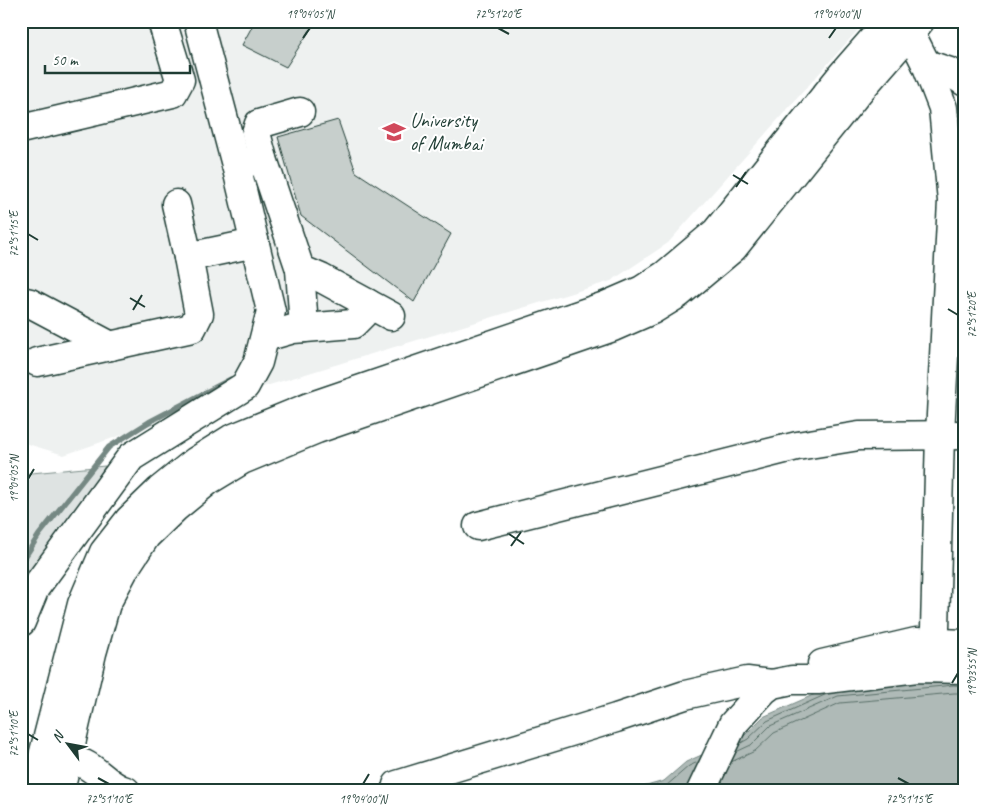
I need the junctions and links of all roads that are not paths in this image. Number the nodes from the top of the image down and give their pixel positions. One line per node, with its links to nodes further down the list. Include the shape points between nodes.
1 (162, 21): 7 (street, via 180,80 173,93)
2 (198, 21): 9 (street)
3 (905, 24): 4 (street); 21 (street, via 866,64 733,248 678,294 613,327)
4 (926, 64): 5 (street, via 950,72); 22 (street, via 943,108 952,201)
5 (965, 82)
6 (300, 112): 8 (street, via 259,124 256,133)
7 (21, 129)
8 (263, 159): 9 (street); 13 (street)
9 (236, 165): 11 (street)
10 (176, 204): 12 (street)
11 (255, 243): 12 (street); 18 (street, via 271,311)
12 (188, 257): 19 (street, via 199,314 192,328)
13 (300, 269): 15 (street); 17 (street)
14 (21, 301): 19 (street, via 30,302)
15 (367, 303): 16 (street); 17 (street, via 353,324)
16 (391, 316)
17 (304, 328): 18 (street)
18 (265, 337): 24 (street, via 258,362 244,386 131,457 35,588)
19 (111, 346): 20 (street)
20 (37, 362)
21 (313, 418): 29 (street, via 210,480 146,536 124,568 106,604); 30 (street, via 232,439 196,461 129,520 104,552 82,604)
22 (952, 434): 23 (street, via 859,436 797,446); 26 (street)
23 (478, 526)
24 (21, 622)
25 (965, 644): 26 (street)
26 (934, 655): 27 (street); 28 (street, via 916,642 887,660 820,665)
27 (965, 669)
28 (782, 682): 31 (street, via 747,681 685,695); 34 (street, via 764,690 733,724)
29 (67, 762): 32 (street); 33 (street, via 84,764)
30 (36, 782)
31 (397, 785)
32 (60, 791)
33 (126, 791)
34 (701, 791)

